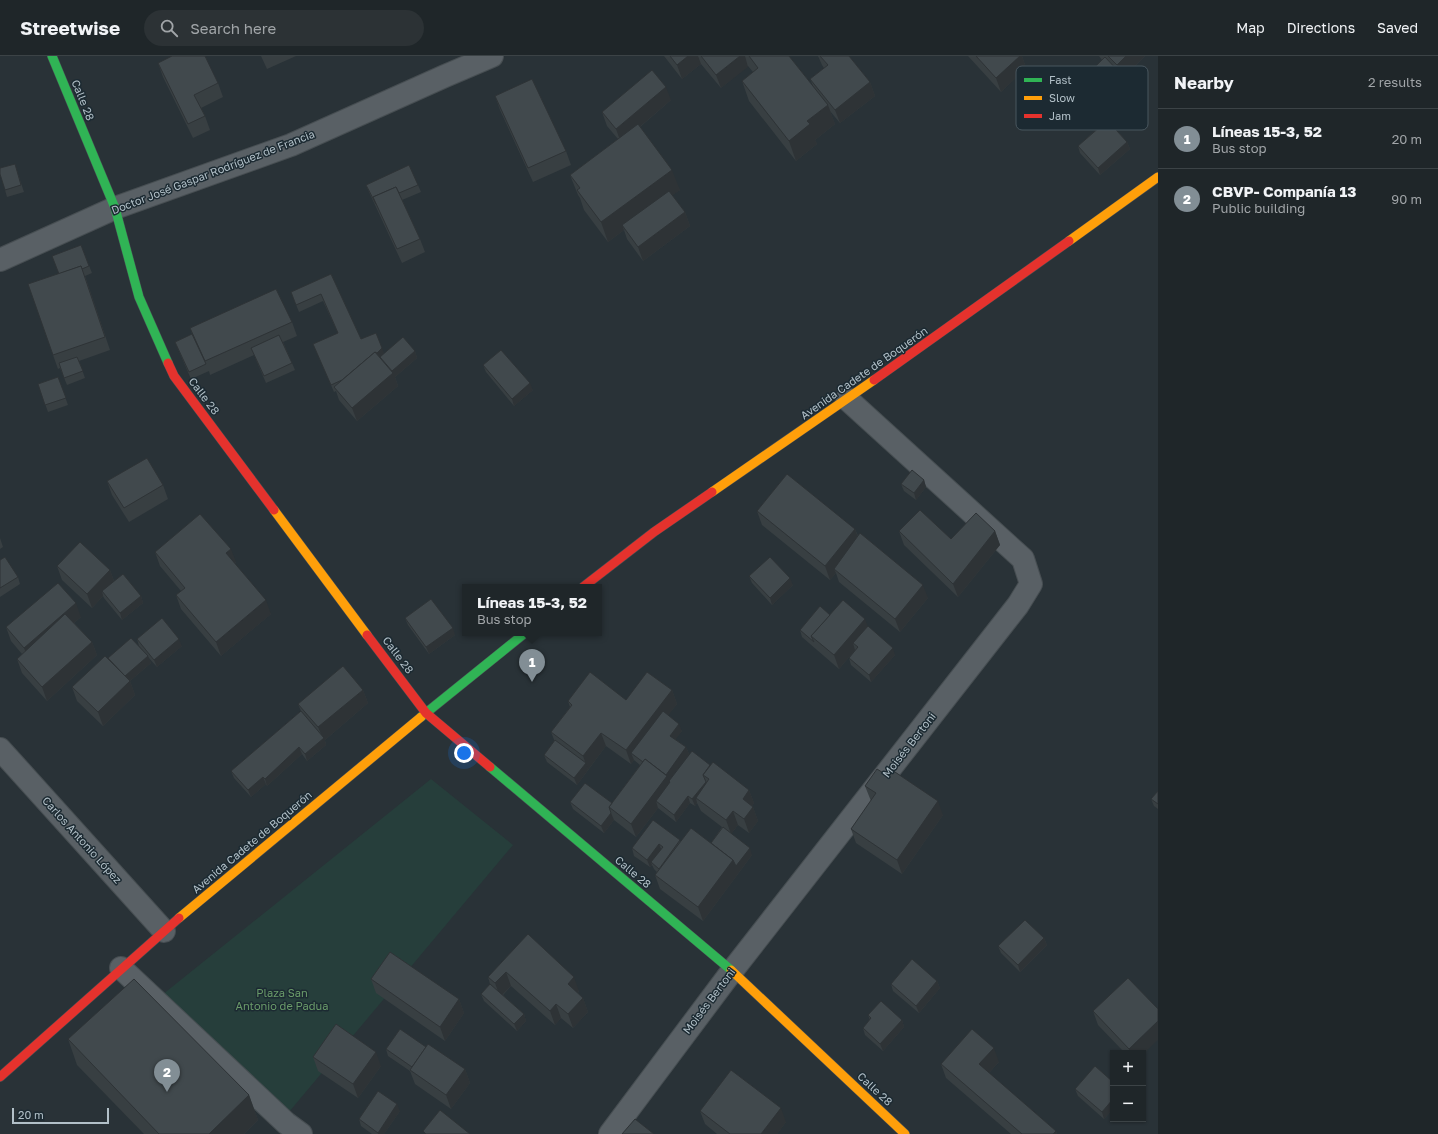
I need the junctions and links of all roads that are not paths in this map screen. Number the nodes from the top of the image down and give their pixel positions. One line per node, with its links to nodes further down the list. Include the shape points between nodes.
1 (52, 56): 4 (main road, Calle 28)
2 (492, 56): 4 (street, Doctor José Gaspar Rodríguez de Francia, via 291,145)
3 (1158, 177): 6 (main road, Avenida Cadete de Boquerón)
4 (115, 208): 5 (street, Doctor José Gaspar Rodríguez de Francia); 9 (main road, Calle 28, via 139,297 174,376)
5 (0, 260)
6 (847, 399): 7 (main road, Avenida Cadete de Boquerón, via 654,532); 13 (street, Moisés Bertoni, via 1023,559 1031,584 1018,605)
7 (587, 584)
8 (521, 636): 9 (main road, Avenida Cadete de Boquerón)
9 (426, 713): 11 (main road, Avenida Cadete de Boquerón); 13 (main road, Calle 28)
10 (0, 749): 11 (street, Carlos Antonio López)
11 (164, 931): 12 (main road, Avenida Cadete de Boquerón)
12 (121, 968): 14 (main road, Avenida Cadete de Boquerón); 15 (street)
13 (732, 971): 16 (street, Moisés Bertoni); 17 (main road, Calle 28)
14 (0, 1077)
15 (289, 1130)
16 (610, 1134)
17 (905, 1134)

